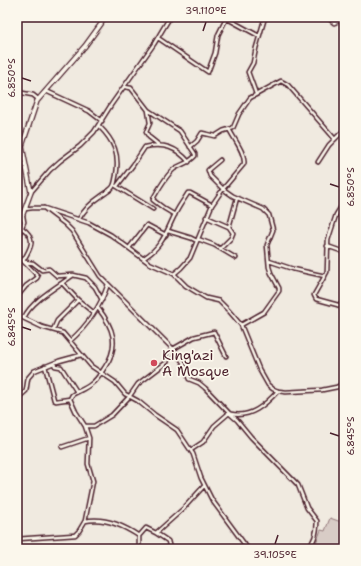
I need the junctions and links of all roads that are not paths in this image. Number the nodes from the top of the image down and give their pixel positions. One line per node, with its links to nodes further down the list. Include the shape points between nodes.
1 (104, 17): 10 (street, via 85,46)
2 (170, 17): 8 (street)
3 (227, 17): 7 (street); 8 (street, via 218,35 208,72)
4 (265, 17): 7 (street)
5 (327, 17): 6 (street, via 334,23)
6 (343, 20)
7 (259, 36): 12 (street, via 253,63 248,72)
8 (158, 38): 9 (street)
9 (125, 87): 14 (street, via 132,89); 15 (street)
10 (46, 91): 13 (street); 15 (street, via 88,111)
11 (17, 92): 13 (street, via 33,95)
12 (256, 94): 17 (street, via 238,114 235,126); 19 (street, via 283,81)
13 (38, 99): 21 (street)
14 (148, 110): 22 (street, via 150,124 146,132); 23 (street, via 178,130)
15 (102, 121): 16 (street)
16 (99, 126): 27 (street, via 111,140 117,155); 29 (street, via 89,139 60,160)
17 (228, 129): 23 (street, via 215,136 202,134); 28 (street, via 245,159 242,167)
18 (344, 130): 19 (street)
19 (334, 138): 26 (street)
20 (17, 145): 21 (street)
21 (22, 146): 29 (street)
22 (159, 146): 25 (street, via 168,146 176,150); 27 (street, via 143,148 133,166)
23 (190, 146): 25 (street, via 195,156)
24 (220, 160): 28 (street, via 208,171)
25 (189, 162): 36 (street, via 170,173 153,199)
26 (318, 162)
27 (115, 186): 35 (street); 39 (street, via 89,206)
28 (223, 189): 30 (street); 32 (street)
29 (32, 192): 34 (street)
30 (237, 198): 40 (street); 55 (street, via 263,209 269,215 273,230 266,245)
31 (344, 202): 47 (street, via 336,214)
32 (212, 205): 36 (street, via 188,193); 38 (street)
33 (44, 208): 34 (street); 39 (street); 60 (street, via 72,231)
34 (25, 209): 37 (street)
35 (153, 209)
36 (175, 215): 43 (street)
37 (23, 216): 41 (street); 42 (street)
38 (206, 217): 40 (street); 46 (street)
39 (79, 219): 48 (street, via 102,229)
40 (229, 227): 49 (street, via 233,236)
41 (22, 228): 45 (street); 54 (street, via 32,242)
42 (17, 230)
43 (168, 231): 44 (street); 46 (street)
44 (166, 235): 48 (street, via 147,225); 52 (street, via 156,249)
45 (17, 239)
46 (198, 240): 49 (street); 56 (street, via 187,262)
47 (327, 246): 50 (street); 58 (street, via 328,269)
48 (129, 248): 52 (street)
49 (221, 248): 53 (street)
50 (344, 252)
51 (17, 255): 54 (street)
52 (144, 258): 56 (street)
53 (236, 258)
54 (24, 261): 57 (street, via 36,264 42,270 49,269 58,276); 61 (street, via 38,277)
55 (269, 261): 58 (street); 69 (street, via 279,293 264,312)
56 (174, 274): 69 (street, via 183,284 205,297 220,302)
57 (73, 275): 59 (street); 63 (street, via 86,278)
58 (325, 276): 65 (street, via 314,298 338,305)
59 (62, 283): 62 (street); 68 (street, via 32,307)
60 (108, 284): 63 (street); 72 (street)
61 (17, 297)
62 (78, 300): 66 (street); 70 (street, via 57,321)
63 (102, 300): 64 (street)
64 (98, 308): 66 (street); 77 (street, via 107,320 114,348)
65 (344, 310)
66 (94, 313): 71 (street)
67 (17, 315): 68 (street)
68 (24, 318): 70 (street)
69 (241, 325): 79 (street, via 263,377 268,385)
70 (53, 330): 71 (street, via 63,333)
71 (70, 341): 73 (street)
72 (174, 348): 74 (street, via 194,337 213,332); 81 (street, via 167,362 138,384); 84 (street, via 183,362 189,379 202,385)
73 (81, 355): 75 (street); 77 (street, via 91,366)
74 (226, 356)
75 (54, 362): 76 (street); 80 (street, via 55,366 61,367)
76 (45, 366): 82 (street, via 32,372 26,391); 83 (street, via 54,400)
77 (102, 372): 80 (street, via 91,384); 81 (street)
78 (344, 383): 79 (street, via 322,390)
79 (278, 391): 84 (street, via 253,412 243,415)
80 (77, 392): 83 (street, via 71,395)
81 (129, 397): 85 (street, via 112,415 94,426); 88 (street, via 177,430)
82 (17, 399)
83 (70, 399): 85 (street)
84 (229, 414): 88 (street, via 214,426 203,442); 102 (street, via 299,486 306,508 317,521 313,542)
85 (85, 426): 86 (street)
86 (89, 438): 87 (street); 92 (street, via 88,464 93,481)
87 (62, 447)
88 (191, 450): 90 (street)
89 (17, 478): 91 (street)
90 (204, 486): 93 (street); 101 (street)
91 (17, 493)
92 (85, 520): 94 (street, via 116,524); 95 (street, via 74,535)
93 (156, 533): 94 (street, via 146,528); 100 (street, via 168,541)
94 (139, 536): 99 (street)
95 (17, 539)
96 (80, 549): 97 (street)
97 (85, 549): 98 (street, via 95,546)
98 (106, 549)
99 (139, 549)
100 (167, 549)
101 (248, 549)
102 (307, 549)

